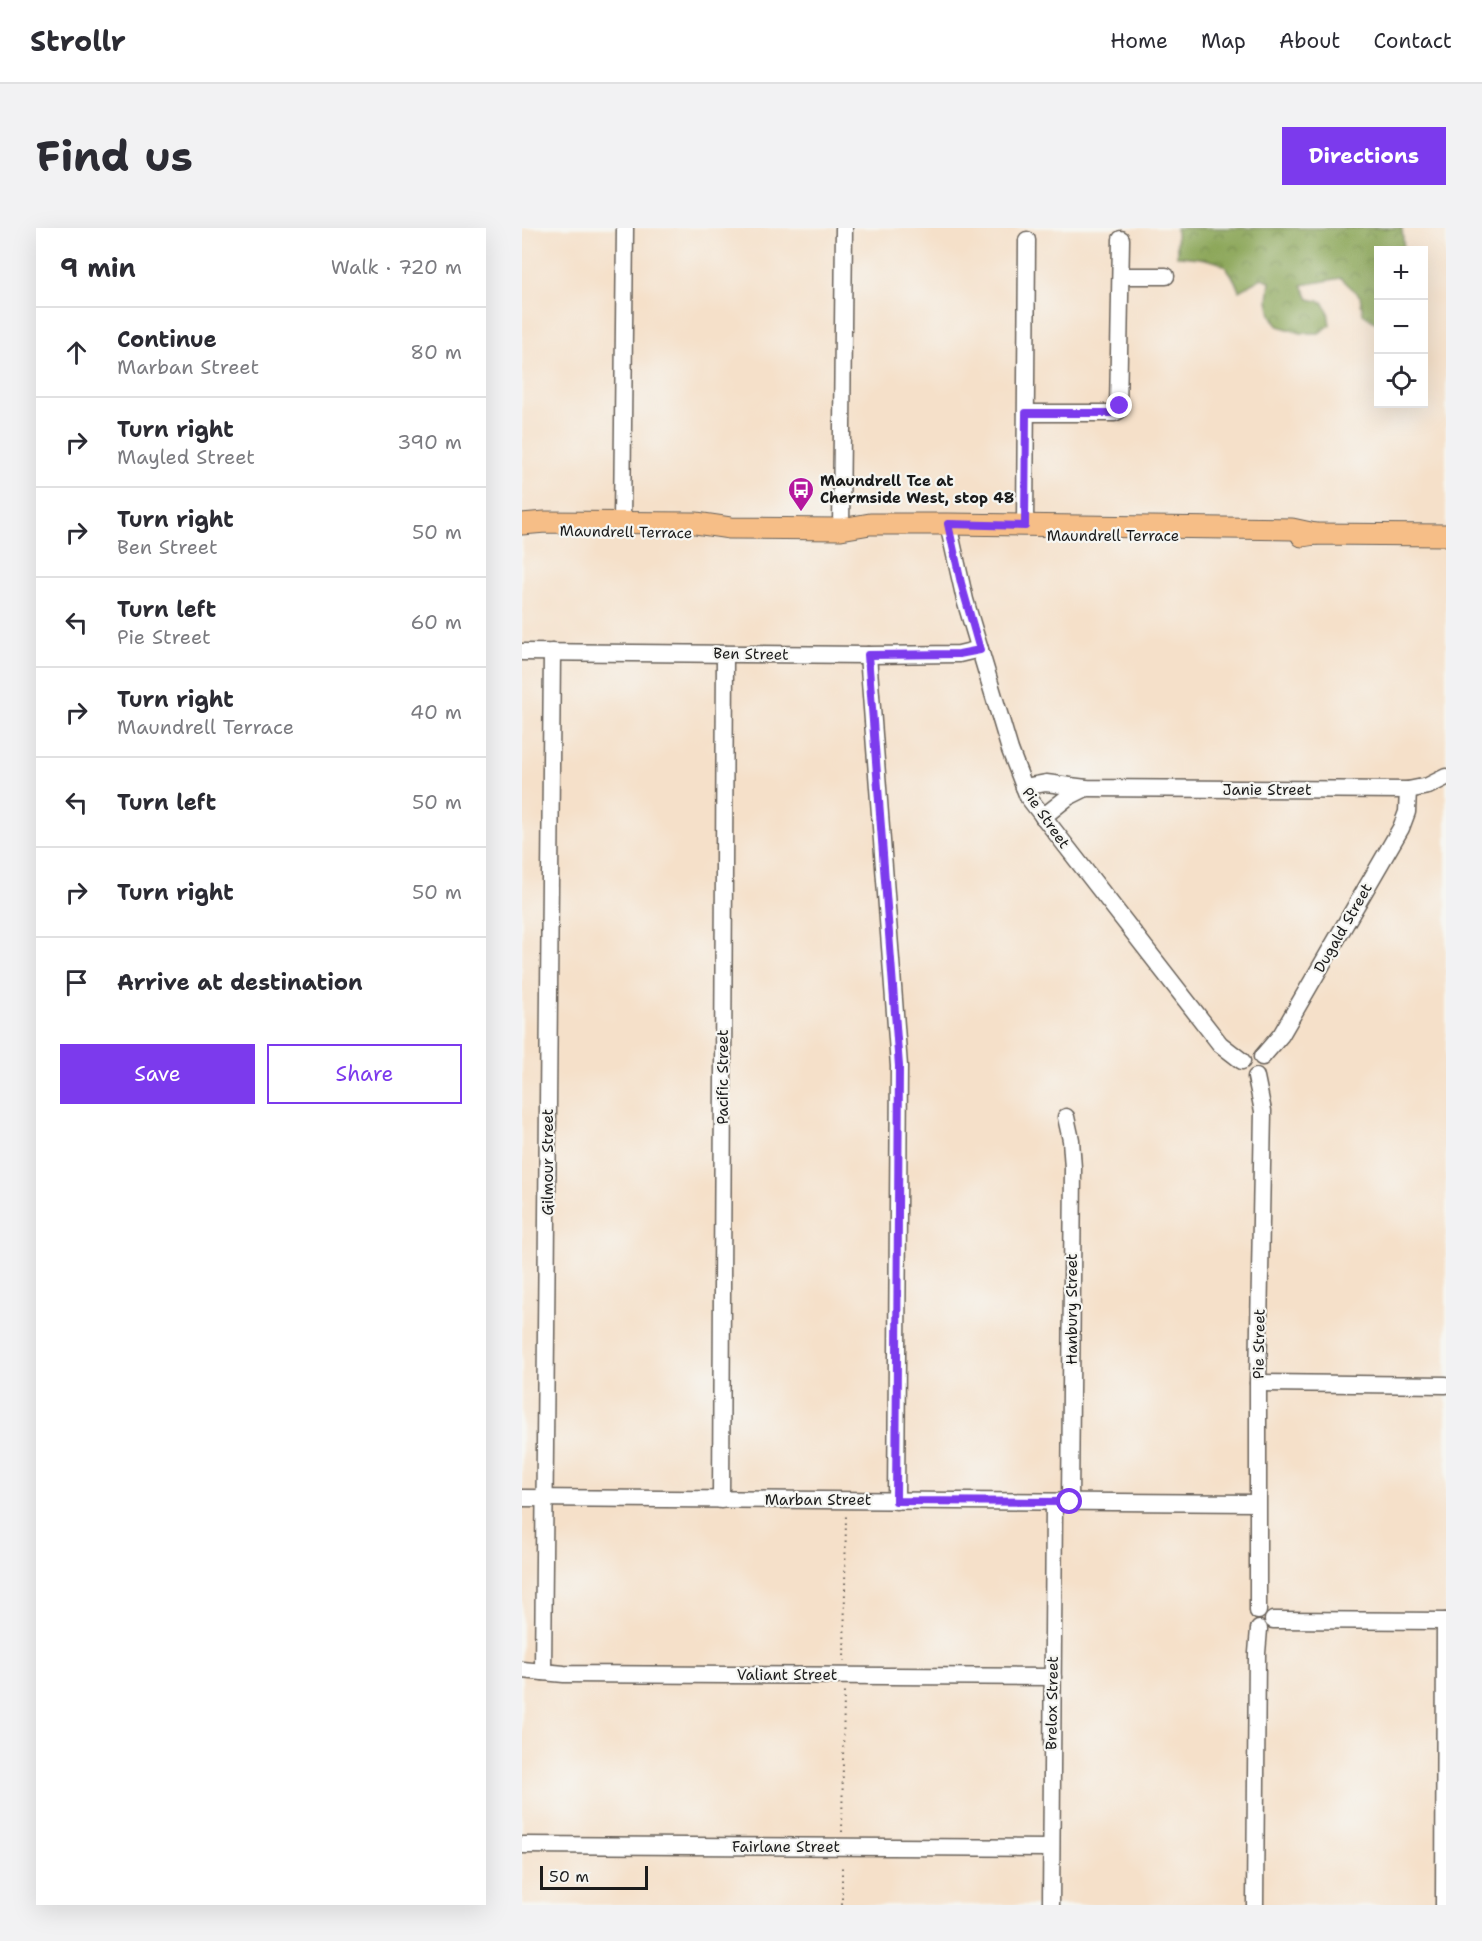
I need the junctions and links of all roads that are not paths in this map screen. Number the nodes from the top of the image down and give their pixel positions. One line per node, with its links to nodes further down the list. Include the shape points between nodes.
1 (625, 228): 8 (street)
2 (844, 228): 13 (street)
3 (1121, 239): 5 (street)
4 (1027, 240): 7 (street)
5 (1121, 276): 6 (street); 7 (street, via 1118,411)
6 (1166, 276)
7 (1026, 413): 10 (street)
8 (622, 523): 9 (main road, Maundrell Terrace); 11 (main road, Maundrell Terrace, via 696,523)
9 (522, 524)
10 (1025, 526): 14 (main road, Maundrell Terrace); 15 (main road, Maundrell Terrace, via 1292,529)
11 (729, 528): 12 (main road, Maundrell Terrace, via 696,533); 13 (main road, Maundrell Terrace)
12 (522, 529)
13 (841, 529): 14 (main road, Maundrell Terrace, via 870,524)
14 (949, 531): 15 (main road, Maundrell Terrace, via 1292,538); 17 (street, Pie Street)
15 (1315, 534): 16 (main road, Maundrell Terrace)
16 (1446, 535)
17 (980, 650): 21 (street, Ben Street, via 959,654); 23 (street, Pie Street)
18 (522, 651): 19 (street, Ben Street)
19 (552, 652): 20 (street, Ben Street); 34 (street, Gilmour Street)
20 (725, 654): 21 (street, Ben Street); 35 (street, Pacific Street)
21 (868, 655): 36 (street, via 899,1066)
22 (1446, 777): 25 (street, Janie Street)
23 (1024, 788): 24 (street, Janie Street, via 1046,783); 26 (street, Pie Street)
24 (1086, 788): 25 (street, Janie Street); 26 (street)
25 (1408, 790): 27 (street, Dugald Street, via 1407,812 1401,828 1281,1035)
26 (1043, 817): 28 (street, Pie Street, via 1220,1044)
27 (1262, 1057): 28 (street, via 1251,1054); 29 (street, via 1265,1069)
28 (1242, 1061): 29 (street, via 1245,1075)
29 (1256, 1077): 31 (street, Pie Street, via 1263,1111)
30 (1066, 1118): 37 (street, Hanbury Street, via 1073,1168)
31 (1258, 1383): 32 (street); 38 (street, Pie Street)
32 (1446, 1386)
33 (522, 1498): 34 (street, Marban Street)
34 (545, 1499): 35 (street, Marban Street); 42 (street, Gilmour Street)
35 (721, 1500): 36 (street, Marban Street)
36 (896, 1501): 37 (street, Marban Street)
37 (1062, 1502): 38 (street, Marban Street); 43 (street, Brelox Street)
38 (1257, 1503): 40 (street, Pie Street, via 1258,1611 1268,1611)
39 (1446, 1621): 40 (street); 44 (street)
40 (1266, 1625): 48 (street, via 1257,1653)
41 (522, 1670): 42 (street, Valiant Street)
42 (543, 1672): 43 (street, Valiant Street)
43 (1053, 1677): 46 (street, Brelox Street)
44 (1445, 1776): 49 (street)
45 (522, 1845): 46 (street, Fairlane Street)
46 (1051, 1848): 47 (street, Brelox Street)
47 (1051, 1905)
48 (1255, 1905)
49 (1444, 1905)

